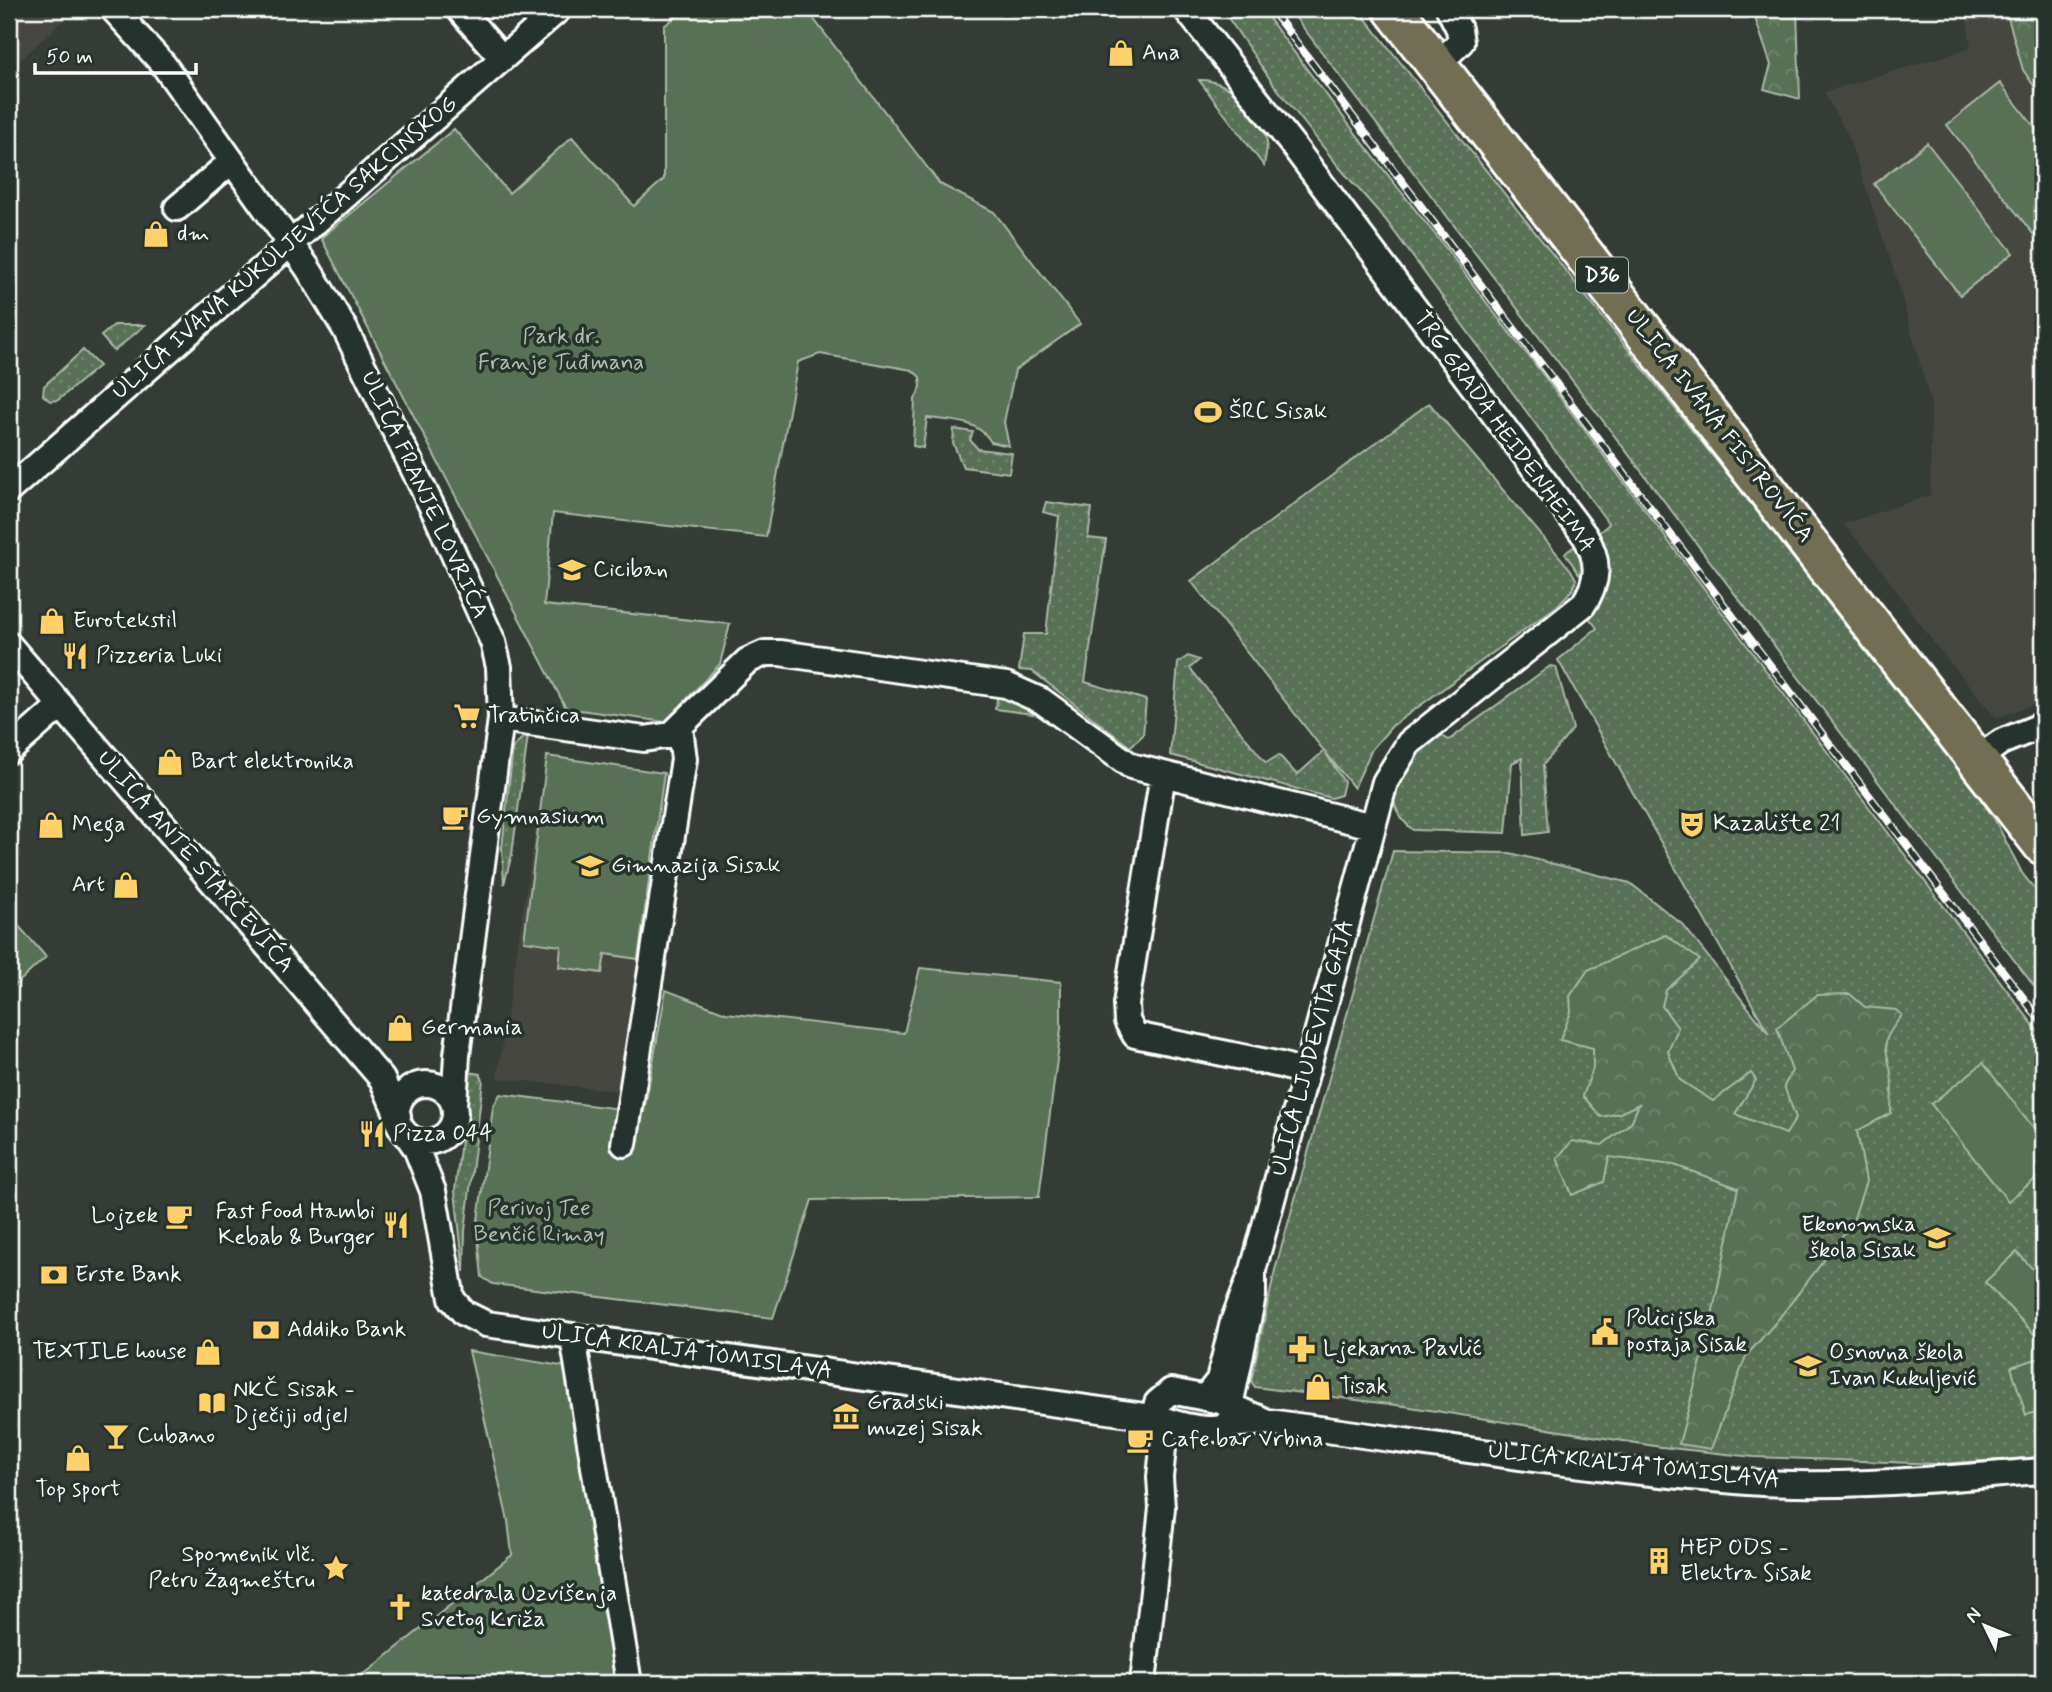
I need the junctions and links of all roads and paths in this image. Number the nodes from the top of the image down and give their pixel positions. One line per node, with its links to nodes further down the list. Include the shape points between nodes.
1 (113, 9): 9 (street, ULICA FRANJE LOVRIĆA, via 163,64)
2 (458, 9): 8 (street)
3 (559, 9): 8 (street, ULICA IVANA KUKULJEVIĆA SAKCINSKOG)
4 (1186, 9): 21 (street, TRG GRADA HEIDENHEIMA, via 1585,536 1597,561 1591,593 1574,615 1409,743 1385,782)
5 (1393, 9): 7 (main road, ULICA IVANA FISTROVIĆA / D36)
6 (1449, 9): 7 (street, ULICA IVANA FISTROVIĆA, via 1459,29)
7 (1449, 54): 19 (main road, ULICA IVANA FISTROVIĆA / D36)
8 (502, 58): 11 (street, ULICA IVANA KUKULJEVIĆA SAKCINSKOG)
9 (232, 161): 10 (street); 11 (street, ULICA FRANJE LOVRIĆA)
10 (177, 208)
11 (290, 243): 12 (street, ULICA IVANA KUKULJEVIĆA SAKCINSKOG); 15 (street, ULICA FRANJE LOVRIĆA, via 345,329 439,519 493,642)
12 (10, 488)
13 (9, 645): 14 (street, ULICA ANTE STARČEVIĆA)
14 (61, 705): 18 (street); 25 (street, ULICA ANTE STARČEVIĆA)
15 (502, 719): 17 (street, via 644,739 671,735); 23 (street, ULICA FRANJE LOVRIĆA)
16 (2043, 725): 19 (street, via 2001,742)
17 (680, 728): 20 (street, via 747,661 765,653 780,653 1006,685 1042,701 1131,766); 30 (street, via 684,759)
18 (9, 751)
19 (1977, 759): 22 (main road, ULICA IVANA FISTROVIĆA / D36)
20 (1163, 774): 21 (street); 24 (street, via 1126,1004 1130,1029 1135,1035)
21 (1371, 826): 24 (street, ULICA LJUDEVITA GAJA)
22 (2043, 845)
23 (457, 1055): 26 (street, via 445,1071); 27 (street, ULICA FRANJE LOVRIĆA)
24 (1306, 1073): 32 (street, ULICA LJUDEVITA GAJA)
25 (382, 1079): 26 (street, via 397,1086); 28 (street, ULICA ANTE STARČEVIĆA)
26 (421, 1086): 27 (street, via 444,1090); 28 (street, via 402,1098)
27 (454, 1106): 29 (street, via 454,1121)
28 (402, 1126): 29 (street, via 414,1140 430,1142); 31 (street, ULICA ANTE STARČEVIĆA)
29 (446, 1135): 31 (street, ULICA ANTE STARČEVIĆA)
30 (624, 1144)
31 (433, 1191): 33 (street, ULICA ANTE STARČEVIĆA, via 449,1289)
32 (1253, 1270): 36 (street, ULICA LJUDEVITA GAJA, via 1233,1322 1219,1380); 38 (street, ULICA LJUDEVITA GAJA, via 1253,1296)
33 (457, 1306): 34 (street, ULICA KRALJA TOMISLAVA, via 486,1324)
34 (573, 1337): 37 (street, ULICA KRALJA TOMISLAVA); 43 (street)
35 (1166, 1393): 36 (street, ULICA KRALJA TOMISLAVA, via 1178,1391); 37 (street, ULICA KRALJA TOMISLAVA); 39 (street, via 1157,1403)
36 (1205, 1398): 38 (street, ULICA KRALJA TOMISLAVA)
37 (1090, 1406): 39 (street, ULICA KRALJA TOMISLAVA)
38 (1228, 1416): 40 (street, ULICA KRALJA TOMISLAVA, via 1211,1429); 41 (street, ULICA KRALJA TOMISLAVA, via 1748,1482 1864,1483)
39 (1160, 1419): 40 (street, ULICA KRALJA TOMISLAVA); 42 (street, via 1165,1429)
40 (1190, 1426): 42 (street, via 1179,1445)
41 (2043, 1471)
42 (1162, 1508): 44 (street)
43 (629, 1683)
44 (1143, 1683)

